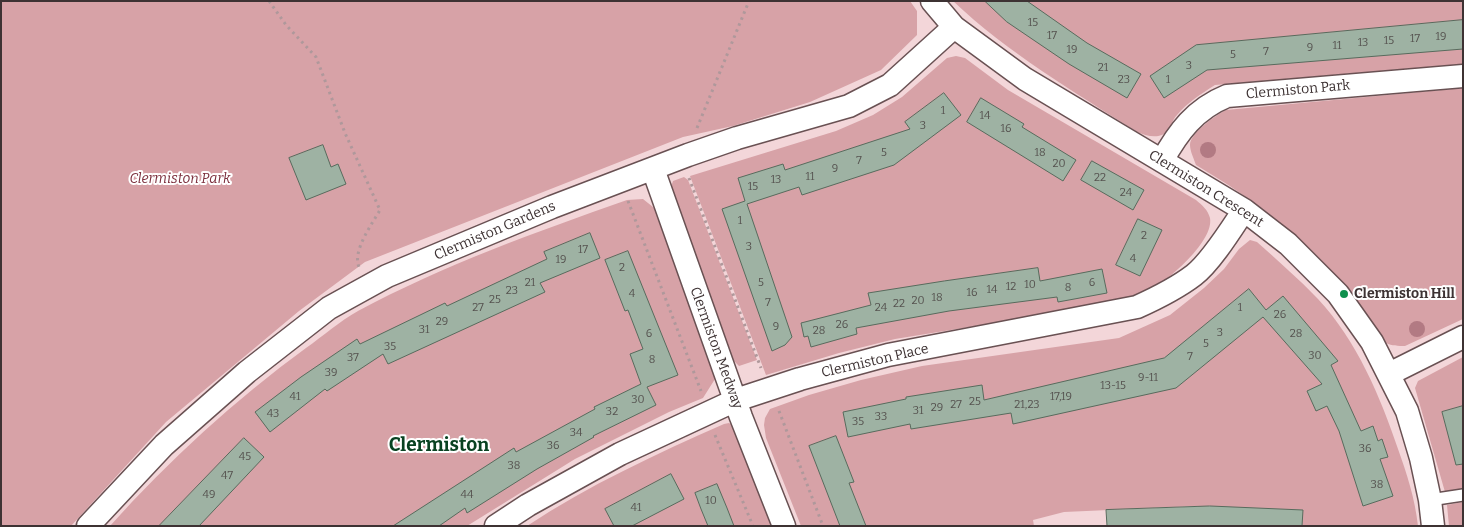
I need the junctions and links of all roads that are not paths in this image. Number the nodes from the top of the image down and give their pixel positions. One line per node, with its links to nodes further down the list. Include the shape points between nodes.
1 (932, 1): 2 (street, Clermiston Crescent)
2 (954, 27): 4 (street, Clermiston Crescent, via 1025,79); 5 (street, Clermiston Gardens, via 890,85 849,106 737,138)
3 (1463, 76): 4 (street, Clermiston Park, via 1227,96 1195,115)
4 (1162, 161): 6 (street, Clermiston Crescent)
5 (653, 169): 9 (street, Clermiston Medway); 12 (street, Clermiston Gardens, via 396,272 329,308 247,372 164,445)
6 (1244, 210): 8 (street, Clermiston Crescent, via 1288,244 1338,294 1372,342); 9 (street, Clermiston Place, via 1195,274 1160,297 1137,307 888,356)
7 (1463, 337): 8 (street)
8 (1389, 374): 11 (street, Clermiston Crescent, via 1406,411)
9 (736, 400): 13 (street, Clermiston Place, via 620,454); 14 (street, Clermiston Medway)
10 (1463, 495): 11 (lane)
11 (1430, 500): 15 (street, Clermiston Crescent)
12 (88, 526)
13 (496, 526)
14 (784, 526)
15 (1433, 526)

